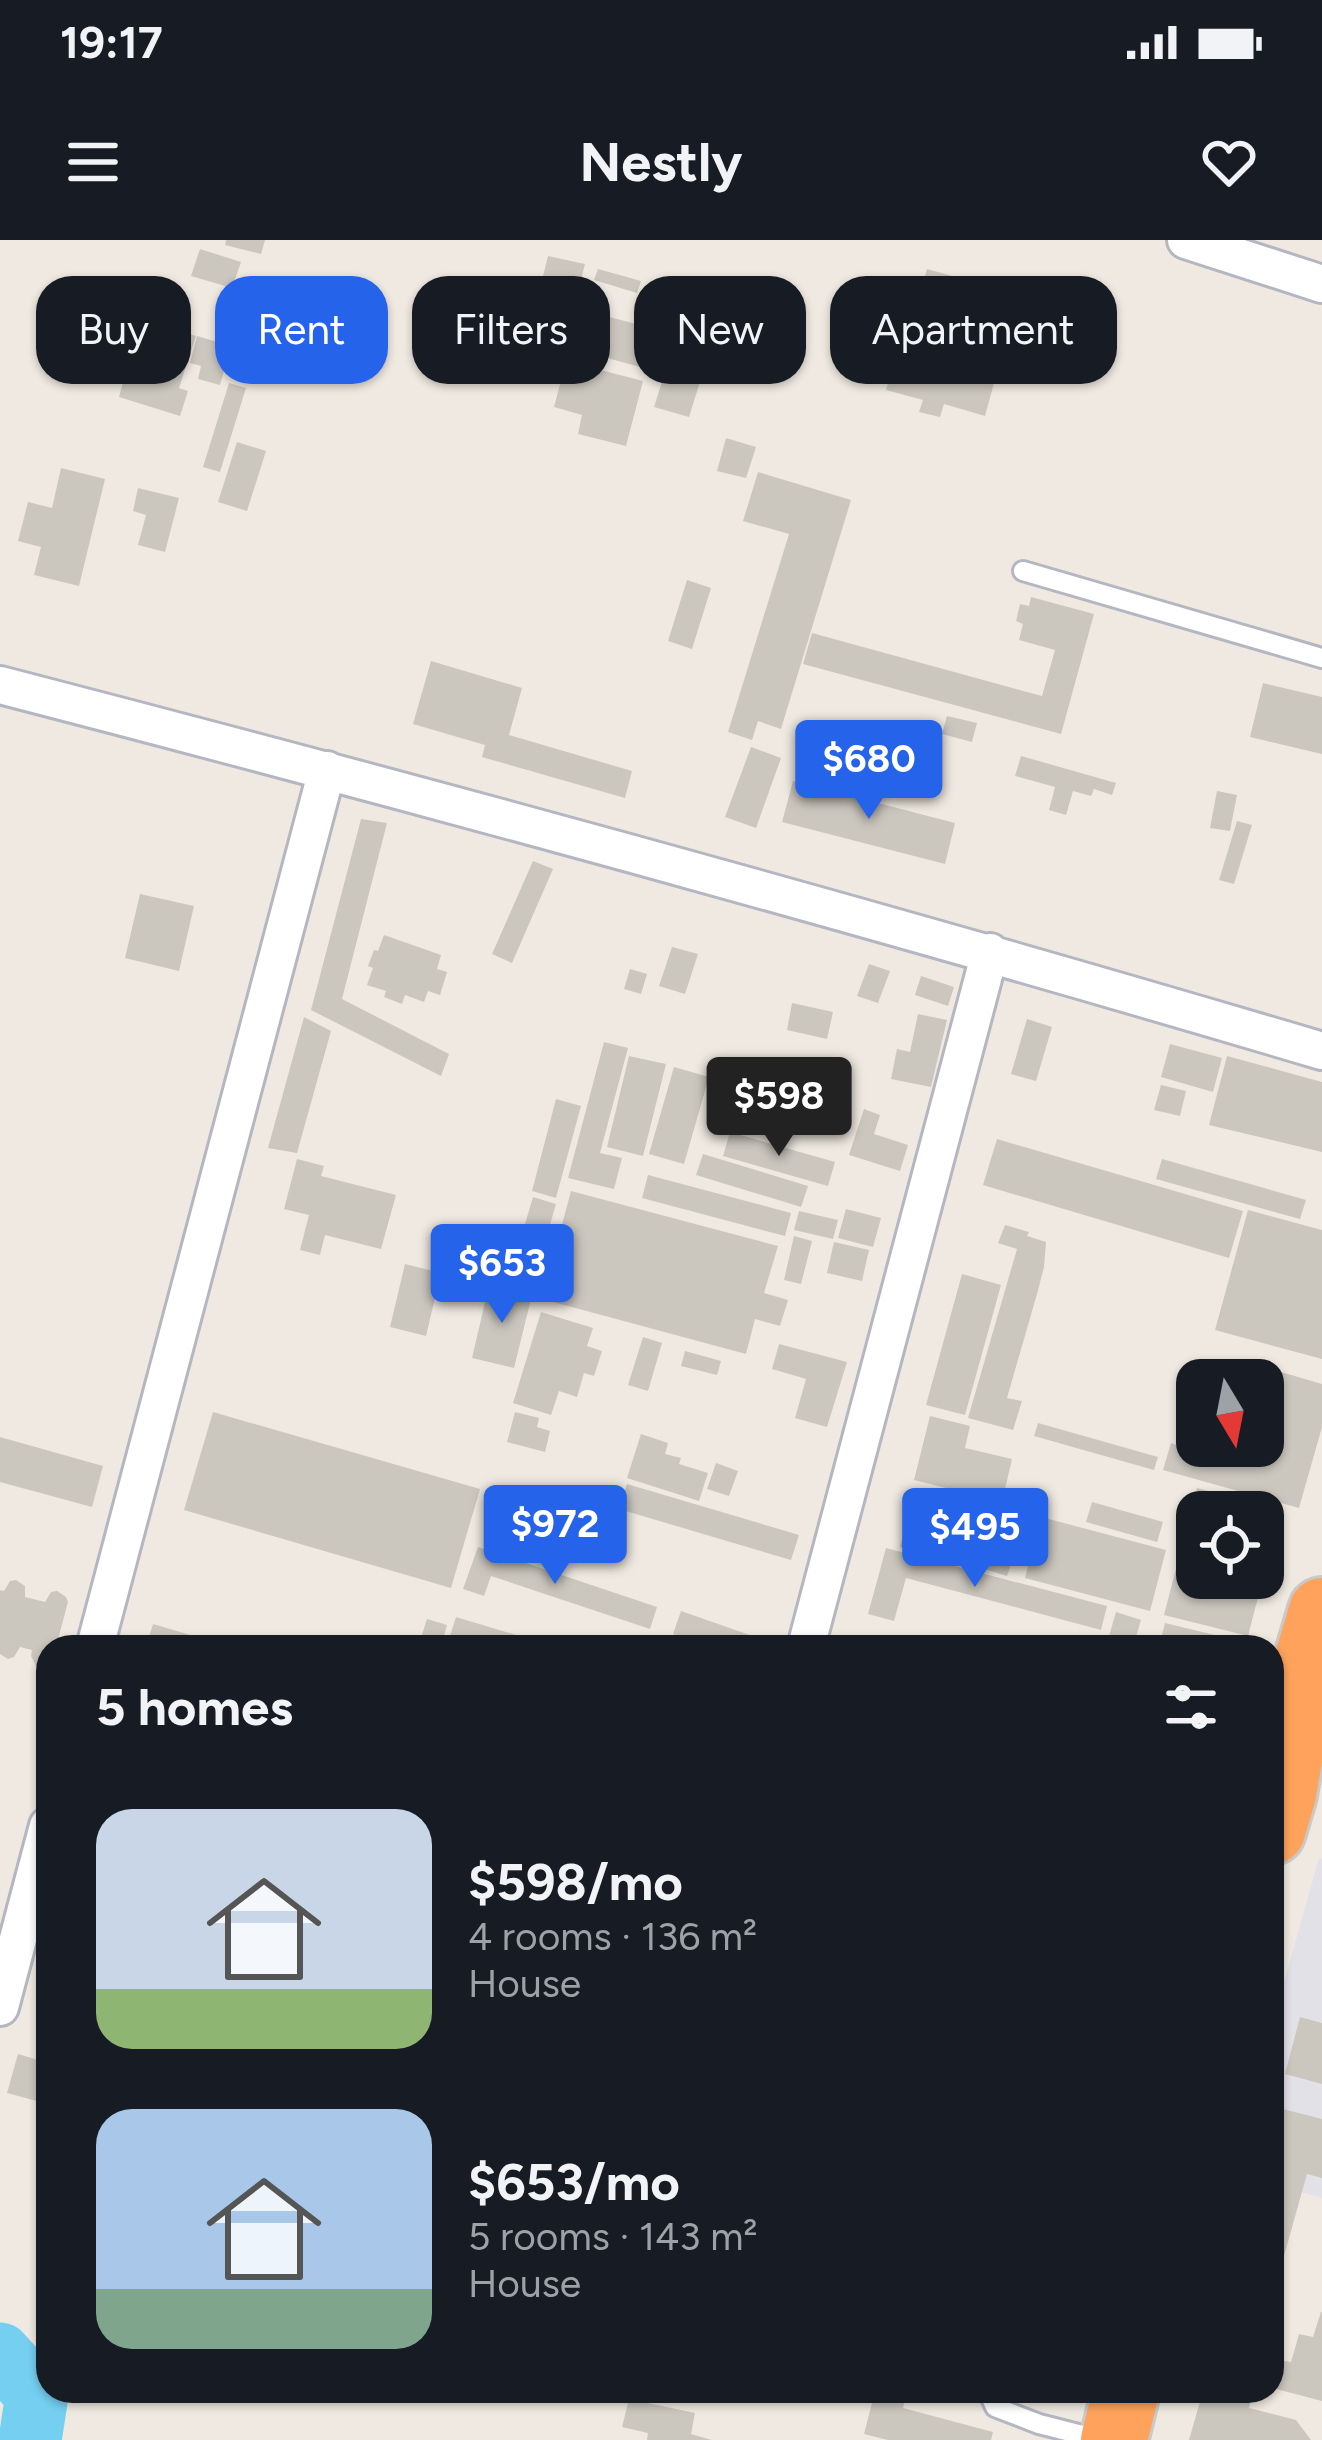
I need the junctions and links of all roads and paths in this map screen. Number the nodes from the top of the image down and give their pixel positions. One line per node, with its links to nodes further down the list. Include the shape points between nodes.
1 (1186, 240): 2 (street)
2 (1322, 284)
3 (1023, 571): 4 (lane)
4 (1322, 658)
5 (0, 685): 6 (street)
6 (327, 770): 7 (street); 9 (street)
7 (990, 952): 8 (street); 10 (street)
8 (1322, 1051)
9 (98, 1635)
10 (809, 1635)
11 (1313, 1641): 12 (highway)
12 (1284, 1794)
13 (36, 1871): 14 (street)
14 (0, 2007)
15 (993, 2403): 16 (lane, via 1039,2424)
16 (1104, 2420)

